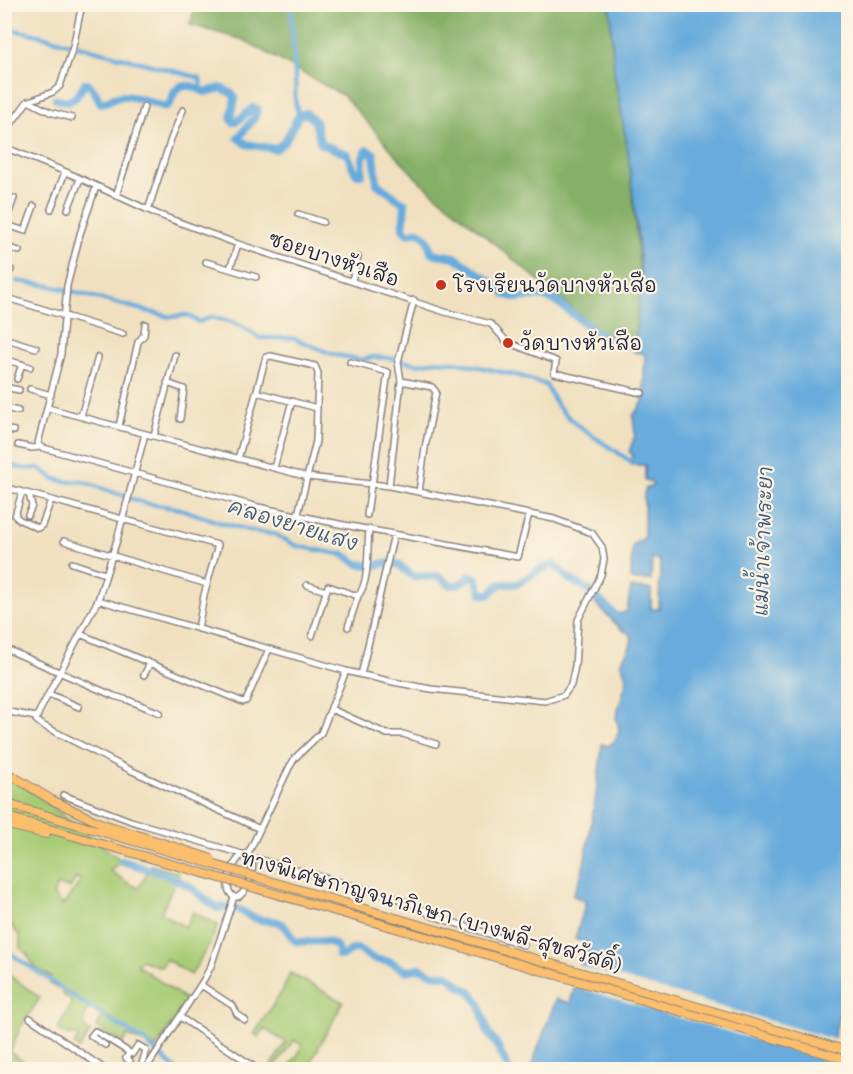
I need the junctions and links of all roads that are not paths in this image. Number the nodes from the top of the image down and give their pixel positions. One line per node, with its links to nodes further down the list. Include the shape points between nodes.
1 (94, 4): 2 (street)
2 (81, 7): 3 (street, via 60,86)
3 (28, 101): 6 (street); 7 (street)
4 (144, 107): 13 (street)
5 (183, 110): 18 (street)
6 (72, 118)
7 (4, 134)
8 (6, 148): 9 (street); 10 (street, ซอยบางหัวเสือ)
9 (4, 155)
10 (65, 172): 11 (street, ซอยบางหัวเสือ); 16 (street)
11 (80, 179): 12 (street, ซอยบางหัวเสือ); 17 (street)
12 (96, 187): 13 (street, ซอยบางหัวเสือ); 32 (street, via 67,286)
13 (116, 196): 18 (street, ซอยบางหัวเสือ)
14 (14, 198): 21 (street)
15 (34, 206): 21 (street, via 25,231)
16 (51, 209)
17 (68, 209)
18 (148, 210): 22 (street, ซอยบางหัวเสือ)
19 (298, 214): 20 (street)
20 (323, 222)
21 (5, 224)
22 (238, 244): 27 (street); 29 (street, ซอยบางหัวเสือ)
23 (4, 246): 24 (street)
24 (19, 251)
25 (358, 257): 29 (street)
26 (206, 262): 27 (street)
27 (230, 269): 28 (street)
28 (256, 277)
29 (352, 280): 31 (street, ซอยบางหัวเสือ)
30 (4, 297): 32 (street)
31 (414, 300): 44 (street, via 398,362); 50 (street, ซอยบางหัวเสือ, via 491,324 507,342 556,361 554,373)
32 (65, 316): 34 (street); 51 (street)
33 (145, 324): 59 (street)
34 (123, 334)
35 (4, 338): 36 (street)
36 (36, 348)
37 (175, 355): 45 (street)
38 (98, 357): 57 (street)
39 (4, 359): 41 (street)
40 (350, 363): 70 (street, via 387,372)
41 (22, 364): 42 (street); 43 (street)
42 (30, 367)
43 (17, 379)
44 (401, 381): 71 (street); 74 (street, via 432,387 436,392)
45 (167, 383): 58 (street, via 184,389); 63 (street)
46 (4, 387): 48 (street)
47 (30, 389): 51 (street)
48 (18, 390)
49 (256, 392): 52 (street); 55 (street, via 268,356 310,365 318,373); 66 (street)
50 (642, 393)
51 (51, 395): 54 (street)
52 (292, 401): 55 (street); 67 (street)
53 (4, 408): 56 (street)
54 (48, 408): 57 (street); 65 (street)
55 (317, 408): 69 (street, via 316,441)
56 (18, 411)
57 (81, 416): 59 (street)
58 (180, 419)
59 (119, 426): 62 (street)
60 (4, 429): 61 (street)
61 (14, 431)
62 (145, 434): 63 (street); 68 (street)
63 (154, 436): 66 (street)
64 (18, 445): 65 (street)
65 (40, 447): 68 (street)
66 (238, 459): 67 (street)
67 (274, 468): 69 (street)
68 (135, 474): 77 (street); 81 (street)
69 (308, 477): 70 (street); 77 (street)
70 (372, 485): 71 (street); 80 (street)
71 (388, 486): 74 (street)
72 (4, 487): 73 (street)
73 (22, 492): 75 (street); 76 (street, via 15,516 38,528)
74 (419, 492): 78 (street)
75 (29, 494): 76 (street); 79 (street, via 32,506)
76 (51, 500): 81 (street)
77 (298, 514): 82 (street)
78 (529, 514): 83 (street, via 518,557); 103 (street, via 592,533 602,547 601,575 578,620 571,685 564,695 553,700 525,699 431,689)
79 (28, 515)
80 (368, 515)
81 (122, 518): 85 (street); 88 (street, via 218,545)
82 (369, 530): 83 (street); 91 (street, via 367,565)
83 (394, 534): 103 (street)
84 (64, 541): 85 (street)
85 (112, 556): 87 (street); 88 (street)
86 (72, 562): 87 (street)
87 (105, 574): 92 (street)
88 (207, 584): 94 (street)
89 (307, 585): 90 (street)
90 (326, 591): 91 (street, via 329,585); 96 (street)
91 (358, 596): 93 (street)
92 (98, 600): 94 (street); 95 (street)
93 (348, 627)
94 (198, 629): 98 (street)
95 (80, 634): 99 (street); 101 (street)
96 (312, 636)
97 (4, 648): 101 (street)
98 (269, 649): 99 (street, via 245,702); 100 (street)
99 (150, 663): 102 (street)
100 (346, 671): 103 (street); 106 (street)
101 (60, 673): 104 (street); 108 (street)
102 (144, 675)
103 (361, 675)
104 (49, 694): 105 (street); 109 (street)
105 (79, 707)
106 (332, 710): 110 (street, via 387,734 403,734); 116 (street, via 321,733 295,758)
107 (4, 711): 109 (street)
108 (160, 713)
109 (36, 717): 116 (street, via 42,725 128,769)
110 (436, 744)
111 (4, 771): 119 (highway, bridge, via 100,823)
112 (63, 795): 118 (street, via 131,821)
113 (4, 803): 119 (highway, ทางพิเศษกาญจนาภิเษก (บางพลี-สุขสวัสดิ์), bridge)
114 (4, 816): 117 (highway, ทางพิเศษกาญจนาภิเษก (บางพลี-สุขสวัสดิ์))
115 (4, 824): 117 (highway)
116 (260, 829): 118 (street)
117 (104, 845): 129 (highway, ทางพิเศษกาญจนาภิเษก (บางพลี-สุขสวัสดิ์), bridge)
118 (247, 855): 120 (street, via 253,866 244,892); 120 (street, via 235,863 228,882 228,891); 121 (street, via 393,897 433,916)
119 (297, 889): 127 (highway, ทางพิเศษกาญจนาภิเษก (บางพลี-สุขสวัสดิ์), bridge)
120 (234, 897): 122 (street)
121 (524, 945)
122 (201, 985): 123 (street); 125 (street, via 233,1006)
123 (180, 1017): 131 (street); 133 (street)
124 (30, 1018): 132 (street)
125 (245, 1020)
126 (105, 1045): 128 (street, via 91,1036 95,1031)
127 (849, 1051)
128 (129, 1053): 130 (street); 131 (street, via 138,1045 146,1050 142,1064)
129 (849, 1060)
130 (126, 1068)
131 (146, 1069)
132 (106, 1070)
133 (259, 1070)

